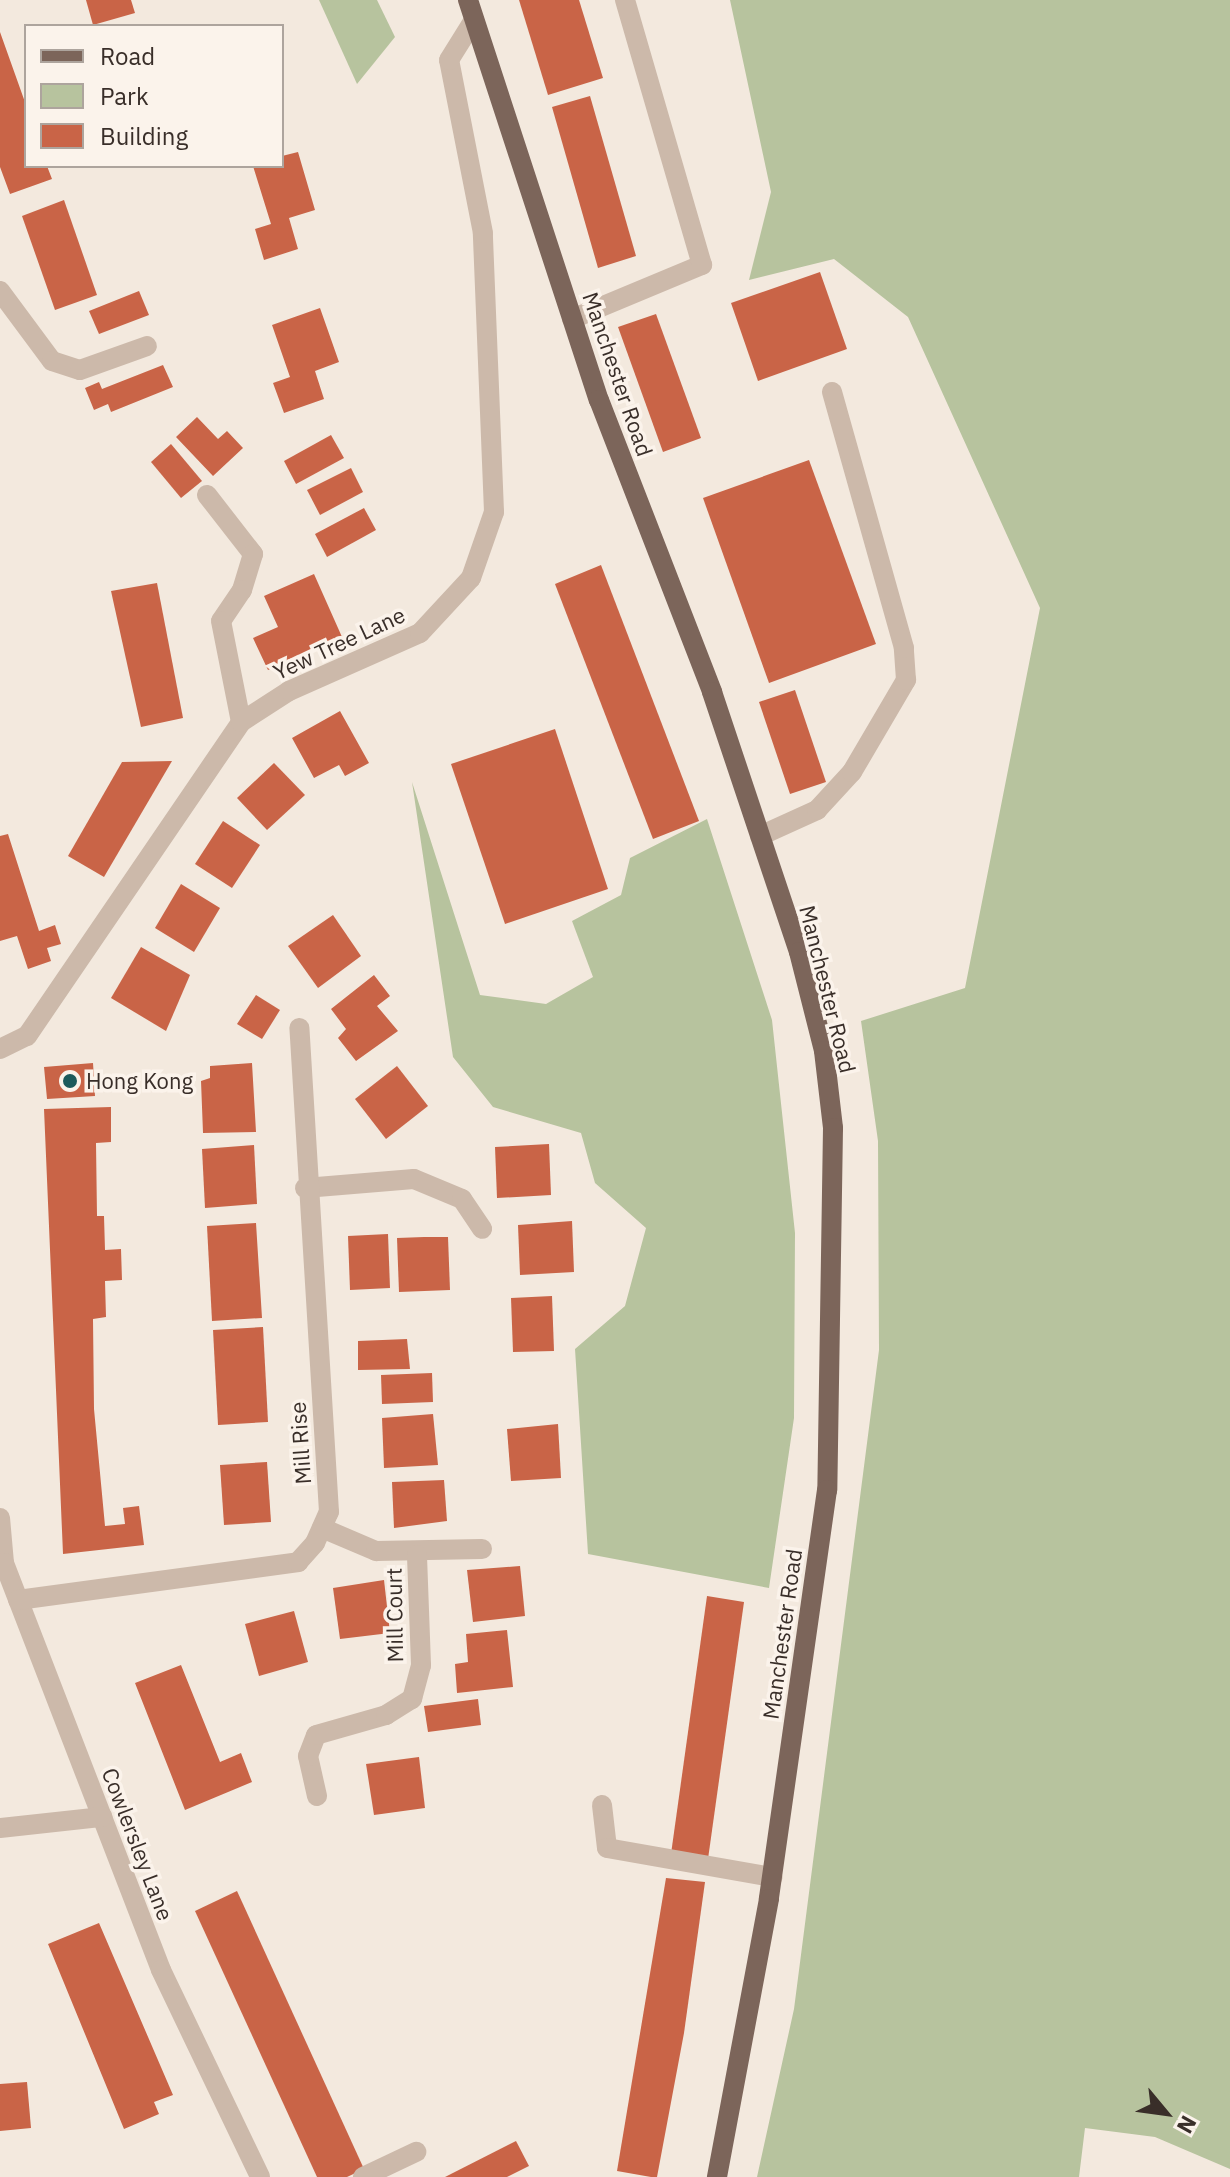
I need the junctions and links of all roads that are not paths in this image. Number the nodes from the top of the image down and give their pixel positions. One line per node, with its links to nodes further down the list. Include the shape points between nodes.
1 (625, 0): 4 (street, via 702,265)
2 (471, 10): 4 (main road, Manchester Road); 8 (street, Yew Tree Lane, via 449,60 483,233 494,512 471,578 420,633 289,691)
3 (0, 291): 5 (street, via 52,361 80,370)
4 (572, 319): 9 (main road, Manchester Road)
5 (147, 346)
6 (832, 392): 9 (street, via 904,648 906,680 867,750 817,810)
7 (207, 495): 8 (street, via 253,554 242,590 221,621)
8 (241, 722): 11 (street, Yew Tree Lane, via 27,1036)
9 (760, 836): 23 (main road, Manchester Road, via 824,1051 836,1292 827,1490)
10 (299, 1028): 12 (street, Mill Rise)
11 (0, 1049)
12 (305, 1188): 13 (street, via 414,1179 462,1199); 15 (street, Mill Rise, via 329,1512)
13 (482, 1229)
14 (0, 1518): 18 (street, Cowlersley Lane, via 4,1563)
15 (322, 1528): 17 (street, via 376,1551); 18 (street, Mill Rise, via 298,1562)
16 (482, 1549): 17 (street)
17 (417, 1555): 19 (street, Mill Court, via 421,1665 412,1699 386,1715 316,1735 308,1756)
18 (18, 1600): 21 (street, Cowlersley Lane)
19 (317, 1796)
20 (602, 1805): 23 (street, via 607,1848)
21 (102, 1817): 22 (street); 25 (street, Cowlersley Lane, via 161,1970)
22 (0, 1828)
23 (772, 1877): 27 (main road, Manchester Road)
24 (416, 2152): 26 (street)
25 (259, 2177)
26 (363, 2177)
27 (717, 2177)

